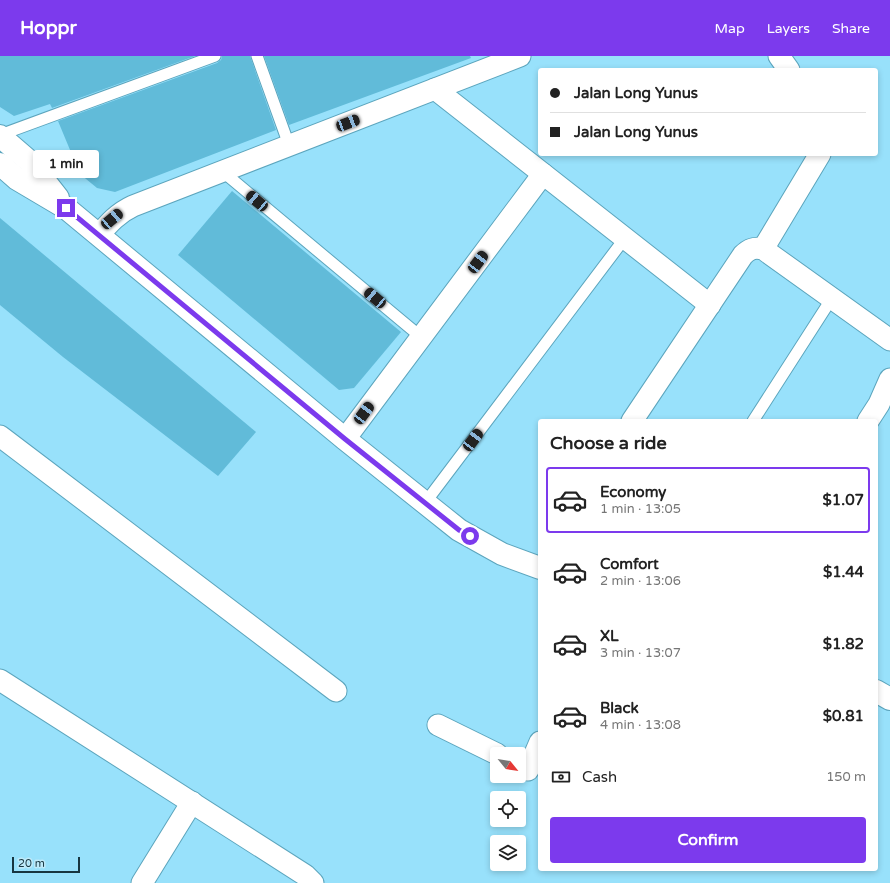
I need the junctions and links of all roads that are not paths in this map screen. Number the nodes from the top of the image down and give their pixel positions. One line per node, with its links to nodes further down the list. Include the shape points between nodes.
1 (216, 56): 7 (lane)
2 (257, 56): 8 (lane)
3 (520, 56): 6 (street)
4 (779, 56): 5 (street)
5 (788, 68)
6 (435, 89): 8 (street); 12 (street)
7 (0, 136): 13 (main road, via 29,161)
8 (289, 146): 11 (street)
9 (819, 156): 16 (street)
10 (0, 164): 13 (main road, via 17,179)
11 (222, 172): 14 (street, via 128,208 112,219); 19 (lane)
12 (543, 174): 15 (street); 19 (street)
13 (66, 208): 14 (main road)
14 (99, 235): 26 (main road)
15 (625, 238): 18 (street); 27 (lane)
16 (762, 249): 17 (street); 18 (street, via 755,248 746,252)
17 (832, 298): 20 (street); 23 (lane)
18 (710, 305): 22 (street)
19 (422, 337): 26 (street)
20 (890, 340)
21 (890, 378): 24 (street)
22 (633, 419)
23 (754, 419)
24 (869, 419)
25 (0, 436): 30 (street)
26 (345, 439): 27 (main road)
27 (425, 503): 28 (main road, via 459,530 502,554)
28 (538, 563)
29 (0, 680): 37 (street)
30 (336, 691)
31 (878, 692): 32 (main road)
32 (890, 699)
33 (438, 725): 35 (street)
34 (538, 747): 36 (street)
35 (490, 751)
36 (529, 770)
37 (192, 802): 38 (street); 39 (street)
38 (142, 883)
39 (314, 883)

